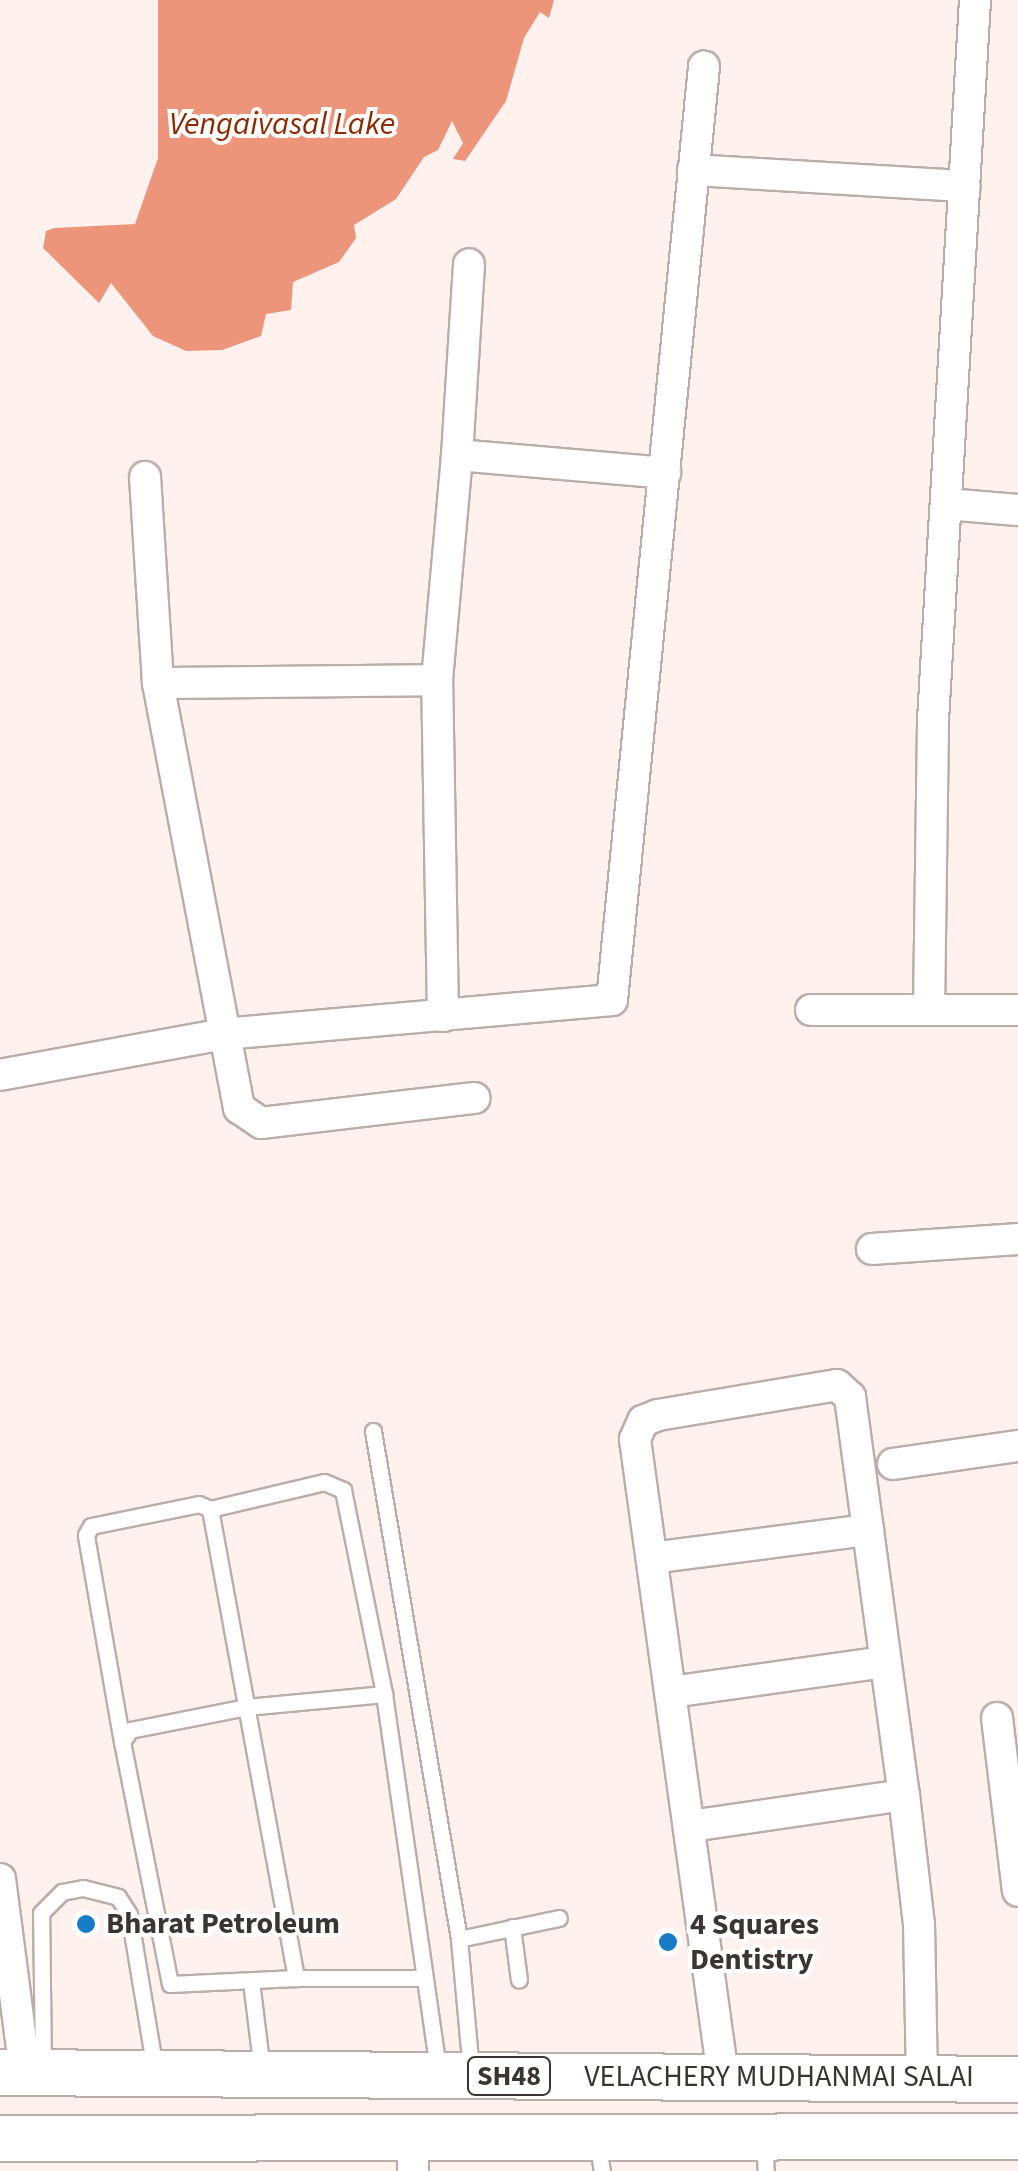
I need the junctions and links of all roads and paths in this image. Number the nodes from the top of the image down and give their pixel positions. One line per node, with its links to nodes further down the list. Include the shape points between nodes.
1 (974, 0): 4 (street)
2 (704, 68): 3 (street)
3 (693, 170): 4 (street); 7 (street)
4 (964, 186): 9 (street)
5 (469, 264): 6 (street)
6 (457, 455): 7 (street); 11 (street)
7 (664, 473): 16 (street, via 612,1000)
8 (144, 478): 12 (street)
9 (946, 504): 10 (street); 14 (street, via 933,720)
10 (1018, 510)
11 (437, 680): 12 (street); 16 (street)
12 (158, 683): 17 (street)
13 (811, 1010): 14 (street)
14 (929, 1010): 15 (street)
15 (1018, 1010)
16 (443, 1016): 17 (street)
17 (224, 1034): 18 (street); 19 (street, via 239,1108 252,1122)
18 (0, 1075)
19 (475, 1098)
20 (1018, 1239): 21 (street)
21 (872, 1249)
22 (373, 1431): 40 (lane)
23 (1018, 1446): 24 (street)
24 (893, 1464)
25 (210, 1509): 30 (lane, via 324,1482 343,1490); 31 (lane); 33 (lane, via 198,1504 91,1526 86,1535)
26 (868, 1530): 27 (street); 27 (street, via 850,1397 838,1384 643,1421 635,1439); 28 (street)
27 (652, 1558): 29 (street)
28 (885, 1662): 29 (street); 34 (street)
29 (671, 1692): 35 (street)
30 (384, 1694): 31 (lane); 42 (lane)
31 (246, 1707): 33 (lane, via 130,1730); 41 (lane)
32 (996, 1718): 37 (street)
33 (122, 1742): 44 (lane, via 170,1984)
34 (904, 1795): 35 (street); 50 (street, via 919,1924)
35 (690, 1826): 49 (street)
36 (0, 1880): 45 (street)
37 (1018, 1891)
38 (559, 1918): 39 (lane)
39 (512, 1928): 40 (lane); 43 (lane)
40 (459, 1939): 48 (lane)
41 (296, 1978): 42 (lane); 44 (lane)
42 (422, 1978): 48 (lane)
43 (518, 1980)
44 (250, 1981): 47 (lane)
45 (23, 2072): 46 (main road, VELACHERY MUDHANMAI SALAI / SH48); 46 (lane, via 41,1913 62,1892 84,1888 118,1896 129,1914)
46 (156, 2072): 47 (main road, VELACHERY MUDHANMAI SALAI / SH48)
47 (262, 2072): 48 (main road, VELACHERY MUDHANMAI SALAI / SH48)
48 (455, 2076): 49 (main road, VELACHERY MUDHANMAI SALAI / SH48)
49 (723, 2076): 50 (main road, VELACHERY MUDHANMAI SALAI / SH48)
50 (922, 2078): 51 (main road, VELACHERY MUDHANMAI SALAI / SH48)
51 (1018, 2079)
52 (1018, 2136): 56 (main road, VELACHERY MUDHANMAI SALAI / SH48)
53 (0, 2138): 55 (main road, VELACHERY MUDHANMAI SALAI / SH48)
54 (599, 2152): 55 (main road, VELACHERY MUDHANMAI SALAI / SH48); 56 (main road, VELACHERY MUDHANMAI SALAI / SH48)
55 (413, 2153)
56 (764, 2153)

